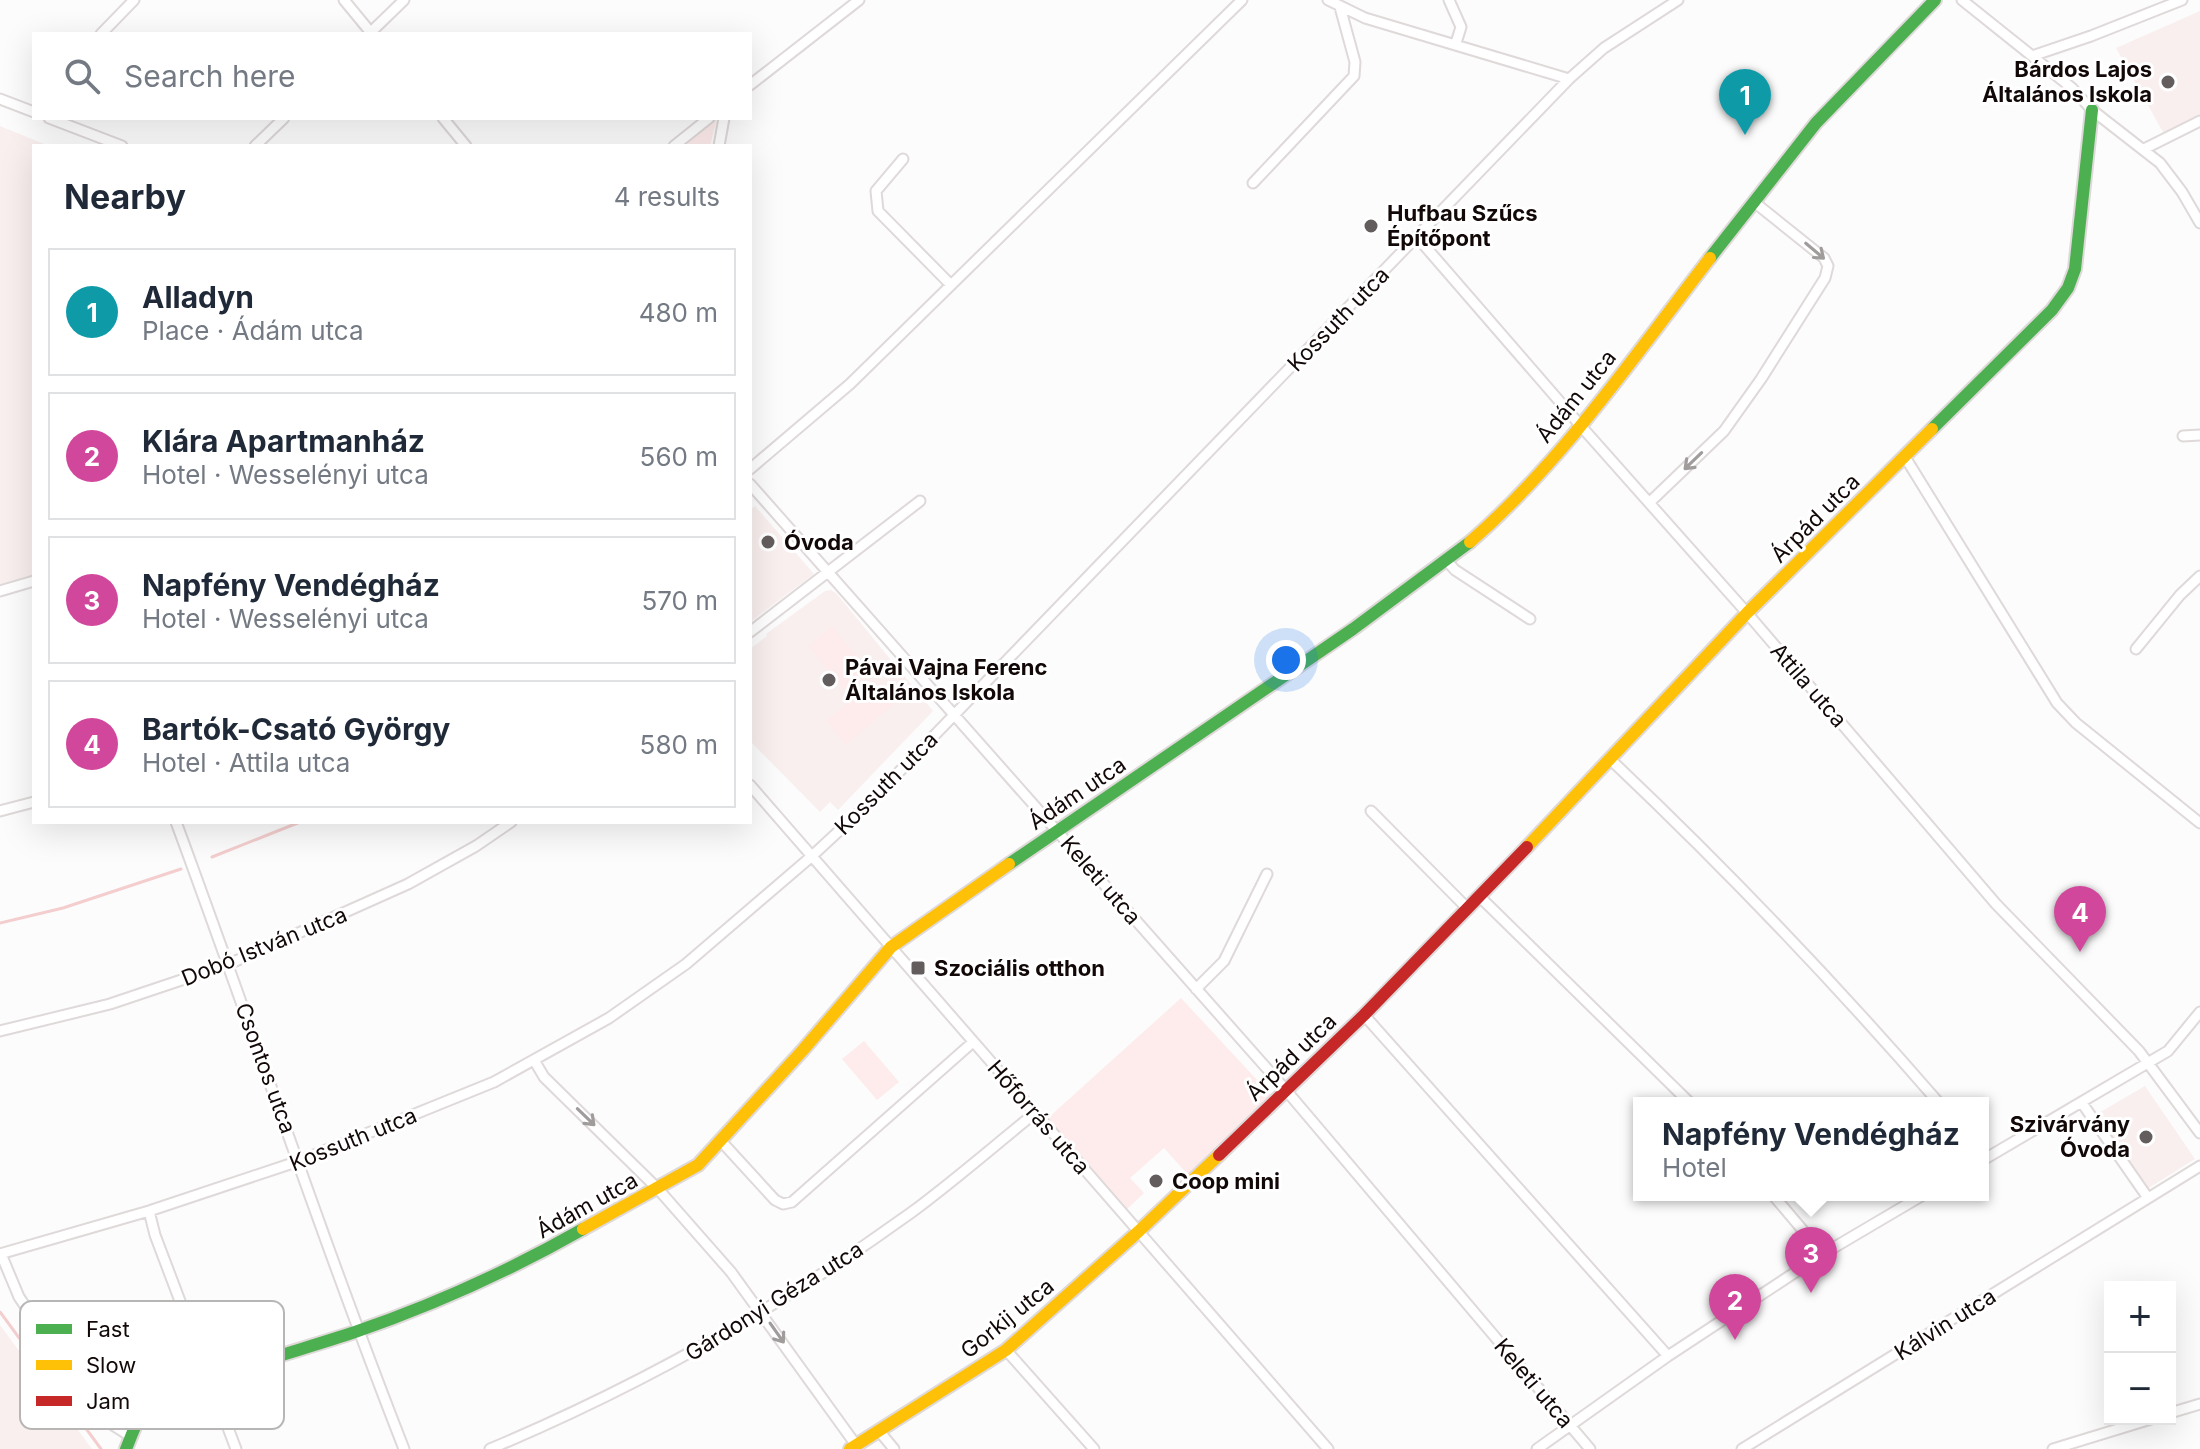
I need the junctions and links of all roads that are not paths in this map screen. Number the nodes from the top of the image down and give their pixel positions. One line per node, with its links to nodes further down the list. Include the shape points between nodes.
1 (134, 0): 13 (street)
2 (344, 0): 14 (street)
3 (404, 0): 15 (street)
4 (859, 0): 19 (street)
5 (1242, 0): 40 (street)
6 (1328, 0): 12 (street)
7 (1449, 0): 16 (street, via 1461,27)
8 (1678, 0): 18 (street, Kossuth utca, via 1604,48)
9 (1935, 0): 37 (street, Ádám utca, via 1816,123)
10 (1962, 0): 17 (street)
11 (2182, 0): 17 (street)
12 (1340, 7): 16 (street); 36 (street, via 1354,76)
13 (103, 32)
14 (369, 32)
15 (371, 32)
16 (1456, 43): 18 (street)
17 (2032, 56): 21 (street)
18 (1569, 79): 39 (street, Kossuth utca)
19 (752, 83)
20 (0, 99): 22 (street)
21 (2092, 110): 34 (street); 44 (street, Árpád utca, via 2075,269 2068,288)
22 (32, 111)
23 (54, 120): 29 (street)
24 (282, 120): 30 (street)
25 (445, 120): 31 (street)
26 (706, 120): 32 (street)
27 (724, 120): 33 (street)
28 (2200, 121): 34 (street)
29 (117, 144)
30 (257, 144)
31 (464, 144)
32 (676, 144)
33 (719, 144)
34 (2144, 149): 38 (street, via 2170,175)
35 (903, 159): 40 (street, via 876,191 878,211)
36 (1253, 183)
37 (1754, 202): 41 (street, Ádám utca); 48 (street, one-way to 48, via 1824,258 1825,278 1724,431)
38 (2200, 223)
39 (1417, 237): 41 (street, Attila utca); 58 (street, Kossuth utca)
40 (951, 285): 45 (street, via 850,384)
41 (1580, 425): 48 (street, Attila utca); 49 (street, Ádám utca, via 1529,485)
42 (2200, 435): 43 (street)
43 (2183, 436)
44 (1905, 457): 54 (street, Árpád utca); 64 (street, via 2057,703)
45 (752, 467)
46 (752, 486): 50 (street, Keleti utca)
47 (920, 501): 50 (street)
48 (1650, 502): 54 (street, Attila utca)
49 (1446, 560): 55 (street); 67 (street, Ádám utca)
50 (829, 573): 56 (street); 58 (street, Keleti utca)
51 (2200, 576): 57 (street)
52 (32, 582): 53 (street)
53 (0, 591)
54 (1747, 613): 59 (street, Árpád utca); 80 (street, Attila utca, via 1996,904)
55 (1530, 619)
56 (752, 631)
57 (2136, 649)
58 (953, 714): 67 (street, Keleti utca); 68 (street, Kossuth utca)
59 (1611, 760): 70 (street, Árpád utca); 83 (street, via 1794,941)
60 (752, 787): 68 (street, Hőforrás utca)
61 (32, 803): 62 (street)
62 (0, 811)
63 (1371, 811): 71 (street)
64 (2200, 823)
65 (177, 824): 73 (street, Csontos utca)
66 (508, 824): 73 (street, Dobó István utca, via 408,884)
67 (1057, 830): 72 (street, Ádám utca); 74 (street, Keleti utca)
68 (812, 856): 72 (street, Hőforrás utca); 79 (street, Kossuth utca, via 686,964 609,1018)
69 (1267, 874): 74 (street, via 1224,961)
70 (1480, 897): 71 (street, Árpád utca); 82 (street)
71 (1468, 909): 76 (street, Árpád utca)
72 (891, 947): 78 (street, Hőforrás utca); 87 (street, Ádám utca)
73 (229, 964): 77 (street, Dobó István utca, via 110,1004); 89 (street, Csontos utca)
74 (1196, 989): 81 (street, Keleti utca)
75 (2200, 1012): 80 (street, via 2168,1051)
76 (1364, 1015): 81 (street, Árpád utca); 105 (street)
77 (0, 1031)
78 (973, 1042): 85 (street, Hőforrás utca); 87 (street, via 792,1202 775,1200)
79 (534, 1060): 89 (street, Kossuth utca, via 494,1082); 91 (street, one-way to 91, via 544,1077)
80 (2149, 1063): 84 (street); 86 (street, Attila utca)
81 (1285, 1089): 96 (street, Árpád utca); 109 (street, Keleti utca)
82 (1684, 1097)
83 (1934, 1097)
84 (2082, 1103): 88 (street); 92 (street)
85 (1035, 1113): 96 (street, Hőforrás utca); 101 (street, Gárdonyi Géza utca, via 914,1211)
86 (2200, 1133)
87 (721, 1141): 91 (street, Ádám utca, via 698,1165)
88 (1989, 1155)
89 (299, 1161): 95 (street, Kossuth utca); 102 (street, Csontos utca)
90 (2200, 1166): 92 (street, Kálvin utca)
91 (658, 1189): 101 (street); 102 (street, Ádám utca, via 538,1255)
92 (2148, 1198): 121 (street, Kálvin utca)
93 (1778, 1201): 98 (street)
94 (1913, 1201): 98 (street)
95 (149, 1211): 97 (street, Kossuth utca); 100 (street)
96 (1139, 1231): 103 (street, Gorkij utca); 118 (street, Hőforrás utca)
97 (0, 1254): 99 (street)
98 (1823, 1254): 105 (street)
99 (22, 1301)
100 (181, 1301)
101 (762, 1312): 112 (street, one-way to 112); 115 (street, Gárdonyi Géza utca, via 668,1367)
102 (357, 1331): 104 (street, Ádám utca); 114 (street, Csontos utca)
103 (1006, 1350): 111 (street, Gorkij utca); 117 (street)
104 (284, 1354)
105 (1668, 1356): 109 (street)
106 (2200, 1404): 107 (street)
107 (2176, 1411)
108 (2131, 1425): 122 (street)
109 (1571, 1427): 119 (street); 120 (street, Keleti utca)
110 (229, 1429): 113 (street)
111 (880, 1432): 112 (street, Gorkij utca); 116 (street)
112 (853, 1447)
113 (236, 1449)
114 (404, 1449)
115 (490, 1449)
116 (894, 1449)
117 (1094, 1449)
118 (1328, 1449)
119 (1537, 1449)
120 (1590, 1449)
121 (1742, 1449)
122 (2053, 1449)

